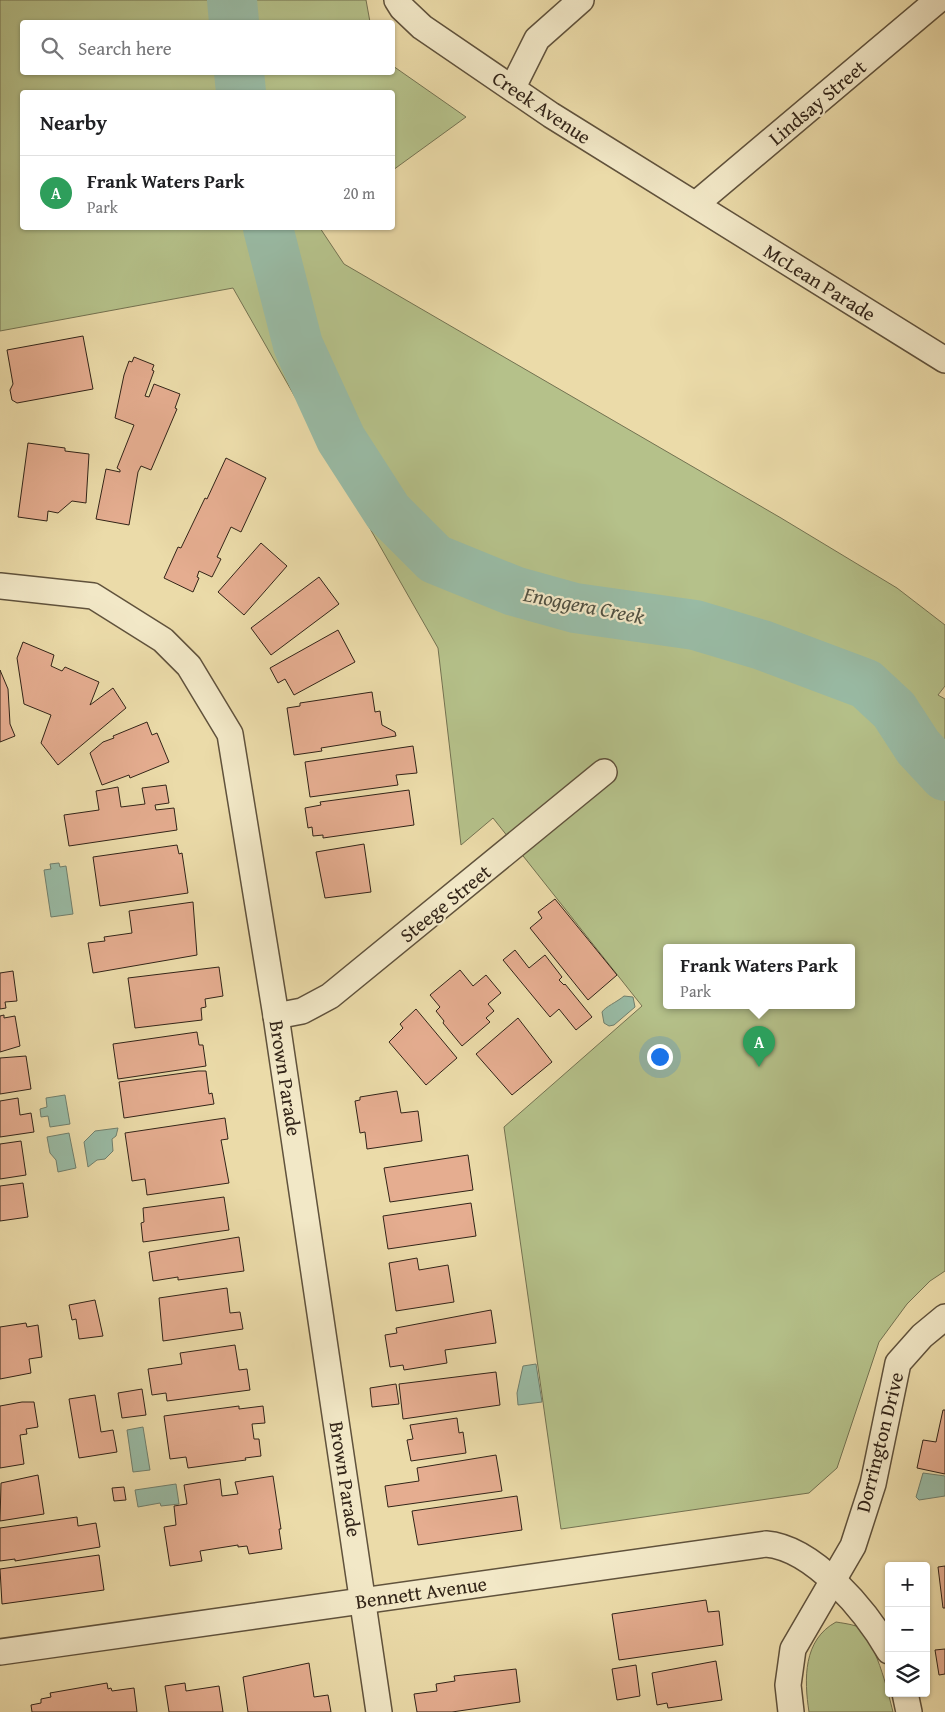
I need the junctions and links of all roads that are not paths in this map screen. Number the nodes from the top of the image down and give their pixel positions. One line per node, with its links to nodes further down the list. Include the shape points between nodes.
1 (397, 0): 4 (street, Creek Avenue, via 422,28)
2 (582, 0): 4 (street, via 537,39)
3 (938, 0): 5 (street, Lindsay Street)
4 (513, 87): 5 (street, Creek Avenue, via 550,114)
5 (696, 204): 6 (street, McLean Parade)
6 (945, 360)
7 (0, 586): 9 (street, Brown Parade, via 93,596 163,640 189,666 230,734)
8 (604, 772): 9 (street, Steege Street, via 330,996 302,1011)
9 (276, 1016): 12 (street, Brown Parade)
10 (945, 1317): 11 (street, Dorrington Drive, via 922,1336 898,1364 873,1484 851,1550)
11 (833, 1580): 12 (street, Bennett Avenue, via 818,1566 787,1549 758,1544); 13 (street); 17 (street, Dorrington Drive, via 793,1648 788,1685)
12 (364, 1599): 14 (street, Bennett Avenue); 16 (street, Brown Parade)
13 (885, 1645)
14 (0, 1652)
15 (906, 1697): 18 (street)
16 (379, 1712)
17 (791, 1712)
18 (909, 1712)

